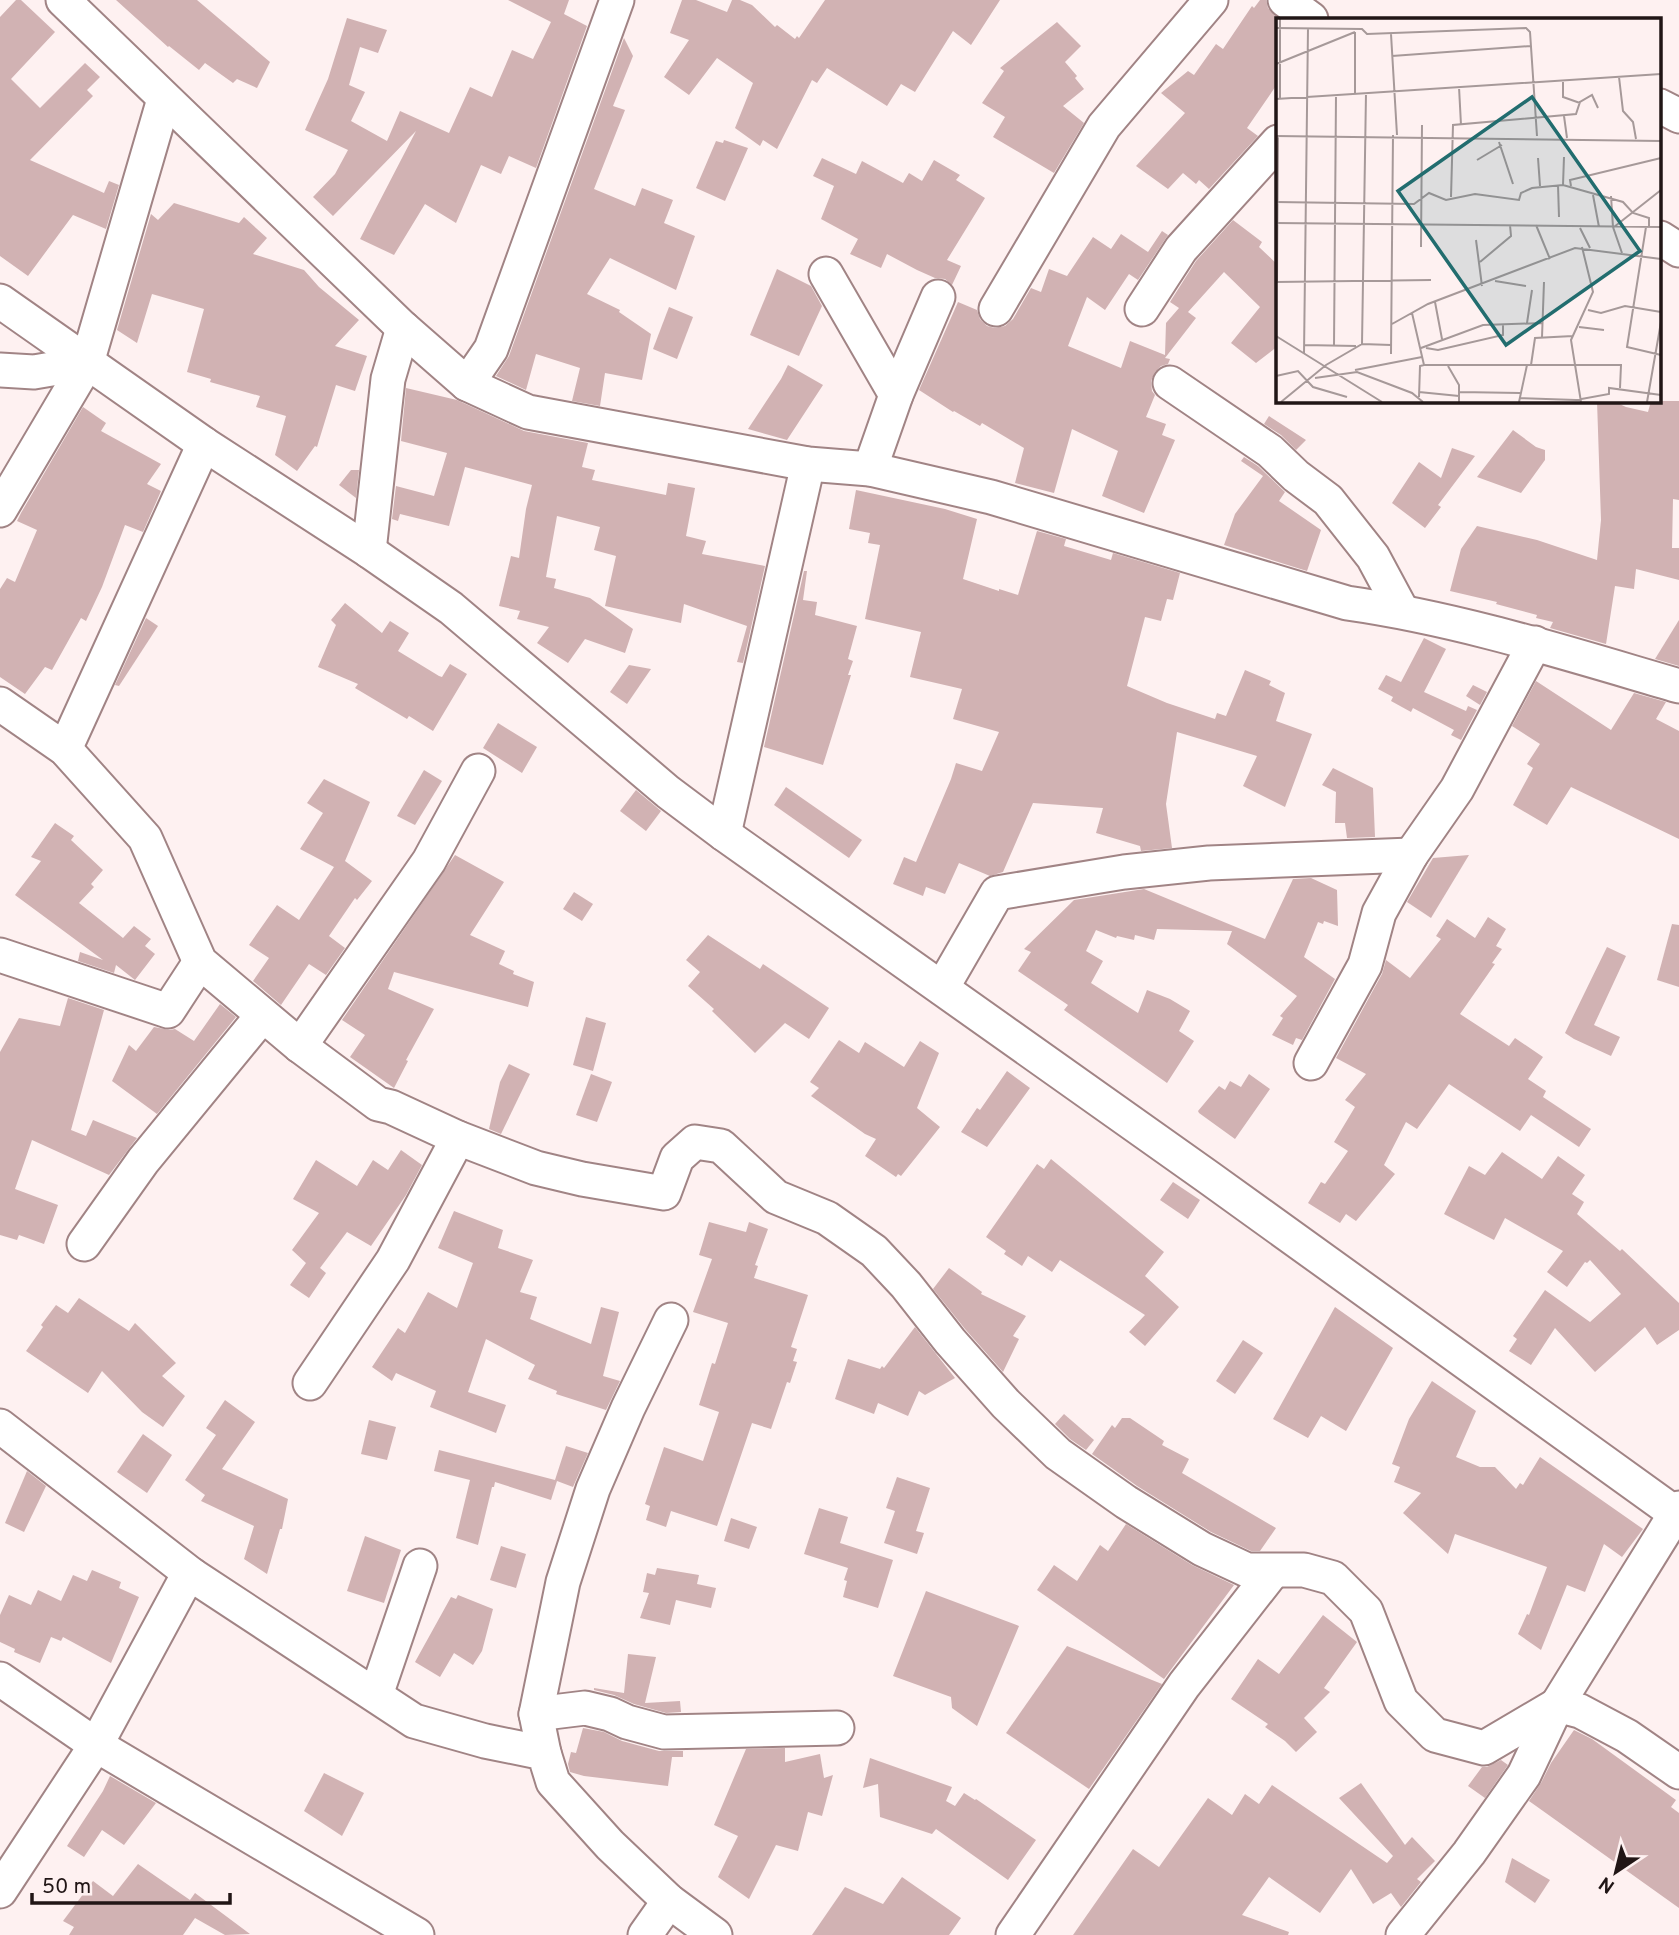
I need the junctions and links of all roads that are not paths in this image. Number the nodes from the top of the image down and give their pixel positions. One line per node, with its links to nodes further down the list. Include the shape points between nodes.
1 (63, 0): 6 (street)
2 (617, 0): 21 (street, via 491,349)
3 (1210, 0): 15 (street, via 1104,127)
4 (1285, 0): 5 (street)
5 (1310, 18)
6 (164, 99): 17 (street); 18 (street)
7 (1662, 107): 8 (street)
8 (1679, 116)
9 (1276, 144): 16 (street, via 1181,249)
10 (1662, 239): 11 (street)
11 (1679, 250)
12 (826, 274): 22 (street)
13 (939, 297): 22 (street)
14 (0, 302): 18 (street)
15 (996, 309)
16 (1142, 309)
17 (403, 328): 21 (street); 27 (street, via 388,379)
18 (87, 363): 19 (street, via 34,372); 23 (street); 26 (street)
19 (0, 370)
20 (1170, 383): 28 (street, via 1270,451 1328,500 1373,557)
21 (467, 384): 24 (street, via 527,412)
22 (896, 395): 25 (street)
23 (204, 444): 27 (street); 32 (street)
24 (808, 464): 25 (street); 34 (street)
25 (870, 469): 28 (street, via 991,498 1347,603)
26 (0, 510)
27 (369, 551): 34 (street, via 451,608)
28 (1402, 611): 29 (street)
29 (1535, 643): 30 (street); 35 (street, via 1457,789)
30 (1679, 686)
31 (0, 704): 32 (street)
32 (65, 749): 37 (street, via 145,838)
33 (478, 771): 40 (street, via 429,861)
34 (724, 834): 38 (street)
35 (1412, 855): 38 (street, via 1209,863 996,893); 41 (street, via 1379,913 1365,965)
36 (0, 955): 37 (street, via 169,1011)
37 (200, 962): 39 (street)
38 (942, 988): 47 (street)
39 (262, 1016): 40 (street); 43 (street, via 143,1161)
40 (300, 1046): 42 (street, via 378,1104)
41 (1311, 1063)
42 (458, 1138): 45 (street, via 393,1261); 49 (street, via 536,1168 664,1193 677,1158 695,1142 721,1146 776,1197 827,1218 874,1251 1006,1404 1058,1454 1202,1549 1247,1570)
43 (84, 1244)
44 (671, 1320): 54 (street, via 593,1489 563,1582)
45 (310, 1383)
46 (0, 1426): 50 (street)
47 (1677, 1513): 53 (street)
48 (420, 1566): 52 (street)
49 (1273, 1571): 53 (street, via 1304,1570 1333,1578 1366,1611 1401,1701 1435,1735 1484,1748); 64 (street, via 1184,1685)
50 (192, 1575): 52 (street); 56 (street)
51 (0, 1679): 56 (street)
52 (376, 1695): 57 (street, via 414,1721)
53 (1558, 1705): 58 (street, via 1580,1711 1627,1737); 65 (street, via 1524,1775)
54 (536, 1714): 55 (street, via 585,1708 664,1732); 57 (street)
55 (838, 1728)
56 (96, 1745): 59 (street); 61 (street)
57 (544, 1753): 60 (street, via 553,1782)
58 (1679, 1772)
59 (0, 1891)
60 (668, 1901): 62 (street); 63 (street)
61 (417, 1935)
62 (645, 1935)
63 (715, 1935)
64 (1013, 1935)
65 (1403, 1935)

